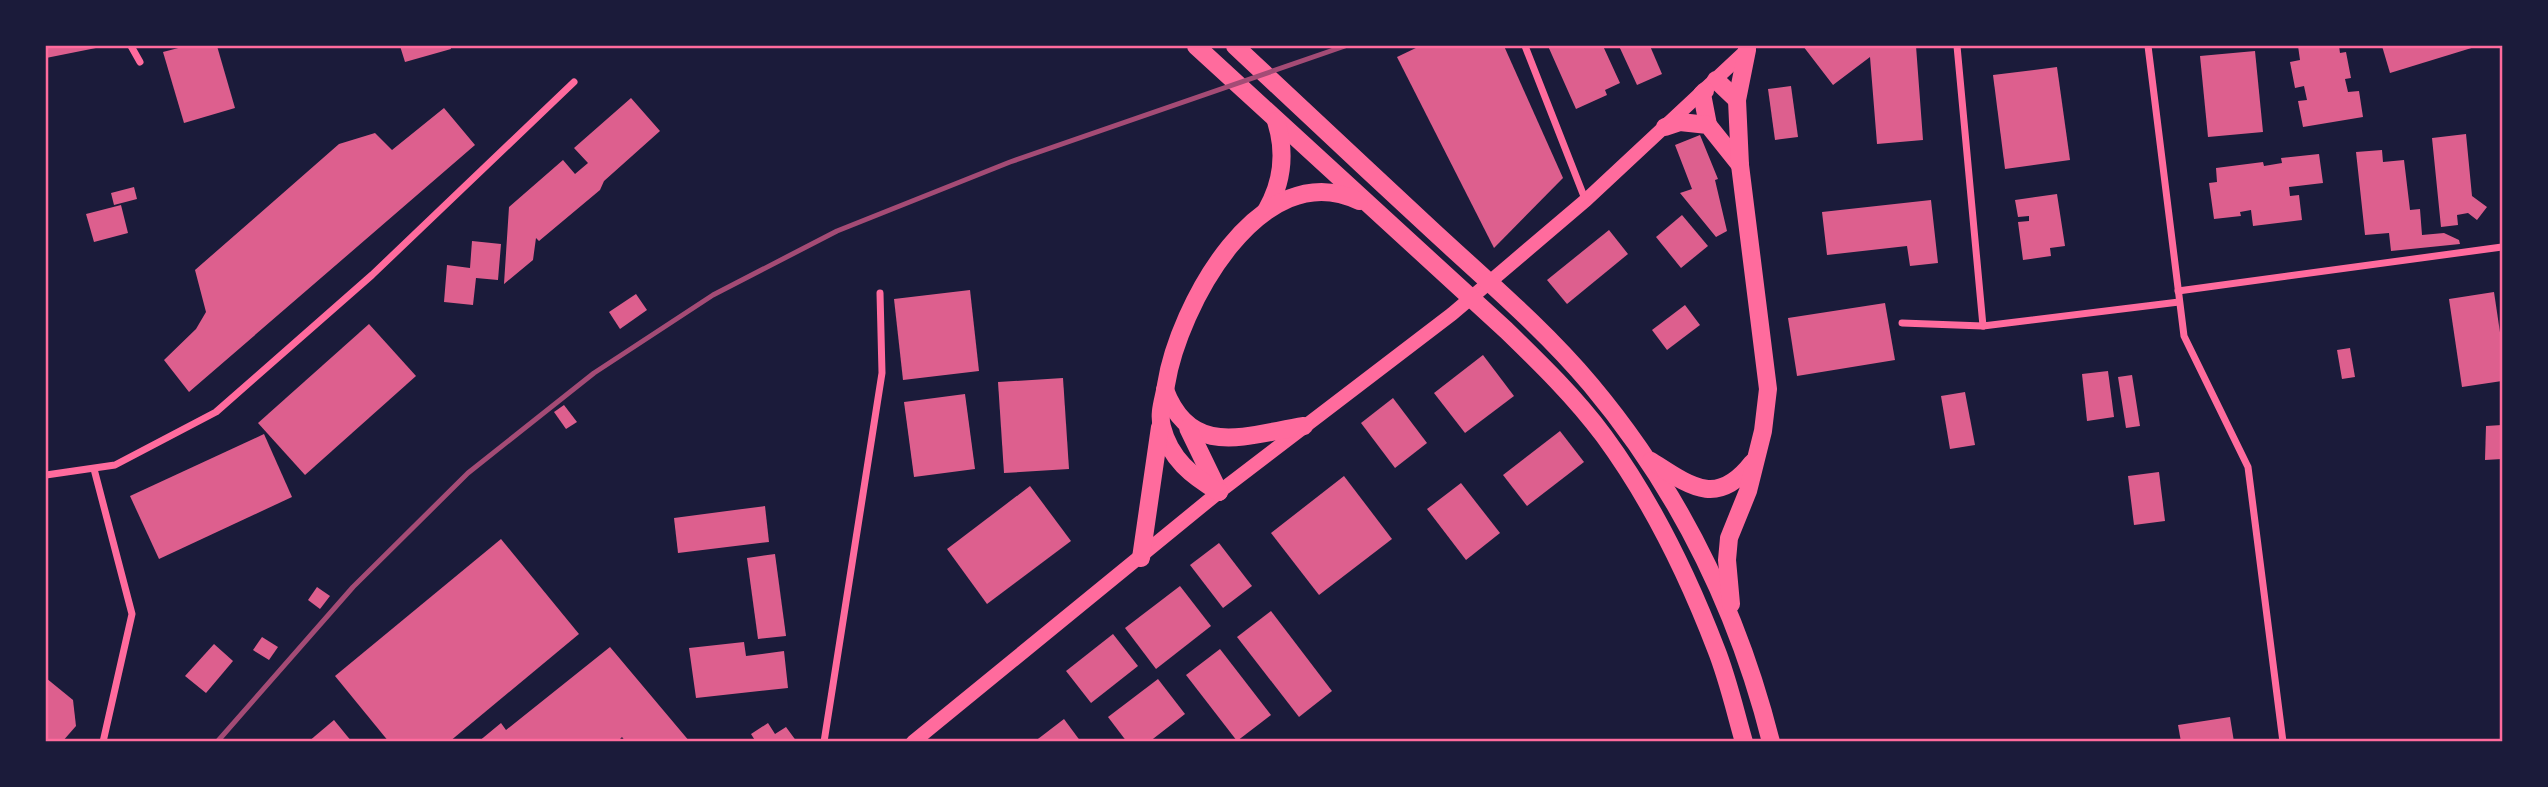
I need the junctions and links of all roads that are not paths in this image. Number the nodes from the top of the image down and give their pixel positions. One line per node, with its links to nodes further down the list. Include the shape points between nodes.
1 (131, 46): 8 (street)
2 (1196, 46): 12 (highway)
3 (1235, 46): 29 (highway, via 1513,305 1590,384)
4 (1525, 46): 16 (street)
5 (1957, 46): 24 (street)
6 (2148, 46): 20 (street)
7 (1749, 48): 10 (main road); 11 (highway)
8 (140, 62)
9 (574, 82): 31 (street, via 372,275 216,412 115,465)
10 (1710, 85): 11 (highway); 13 (highway, via 1702,94); 14 (main road)
11 (1737, 100): 15 (highway)
12 (1276, 121): 17 (highway, via 1282,146 1281,173); 18 (highway)
13 (1708, 125): 14 (highway, via 1680,122); 15 (highway)
14 (1665, 127): 16 (main road)
15 (1740, 165): 30 (highway, via 1768,389 1763,431)
16 (1586, 200): 27 (main road, via 1452,314)
17 (1264, 214): 18 (highway, via 1297,196 1325,193 1353,199); 25 (highway, via 1206,276 1178,333)
18 (1379, 214): 39 (highway, via 1553,376 1604,436 1645,500 1694,597 1717,652)
19 (2502, 247): 20 (street)
20 (2178, 291): 22 (street)
21 (880, 293): 37 (street, via 883,373)
22 (2179, 302): 24 (street); 41 (street, via 2184,336 2248,467)
23 (1902, 323): 24 (street)
24 (1983, 326)
25 (1165, 390): 26 (highway); 28 (highway, via 1174,412)
26 (1161, 424): 33 (highway, via 1179,462); 34 (highway)
27 (1304, 426): 28 (highway, via 1226,436); 33 (main road)
28 (1188, 428): 33 (highway)
29 (1644, 457): 30 (highway, via 1701,490 1736,481); 35 (highway, via 1683,517)
30 (1752, 463): 35 (highway, via 1748,491 1729,538 1727,560)
31 (94, 468): 32 (street); 36 (street, via 132,614)
32 (46, 475)
33 (1219, 492): 34 (main road)
34 (1141, 558): 38 (main road)
35 (1740, 637): 40 (highway)
36 (103, 741)
37 (824, 741)
38 (913, 741)
39 (1744, 741)
40 (1771, 741)
41 (2283, 741)

